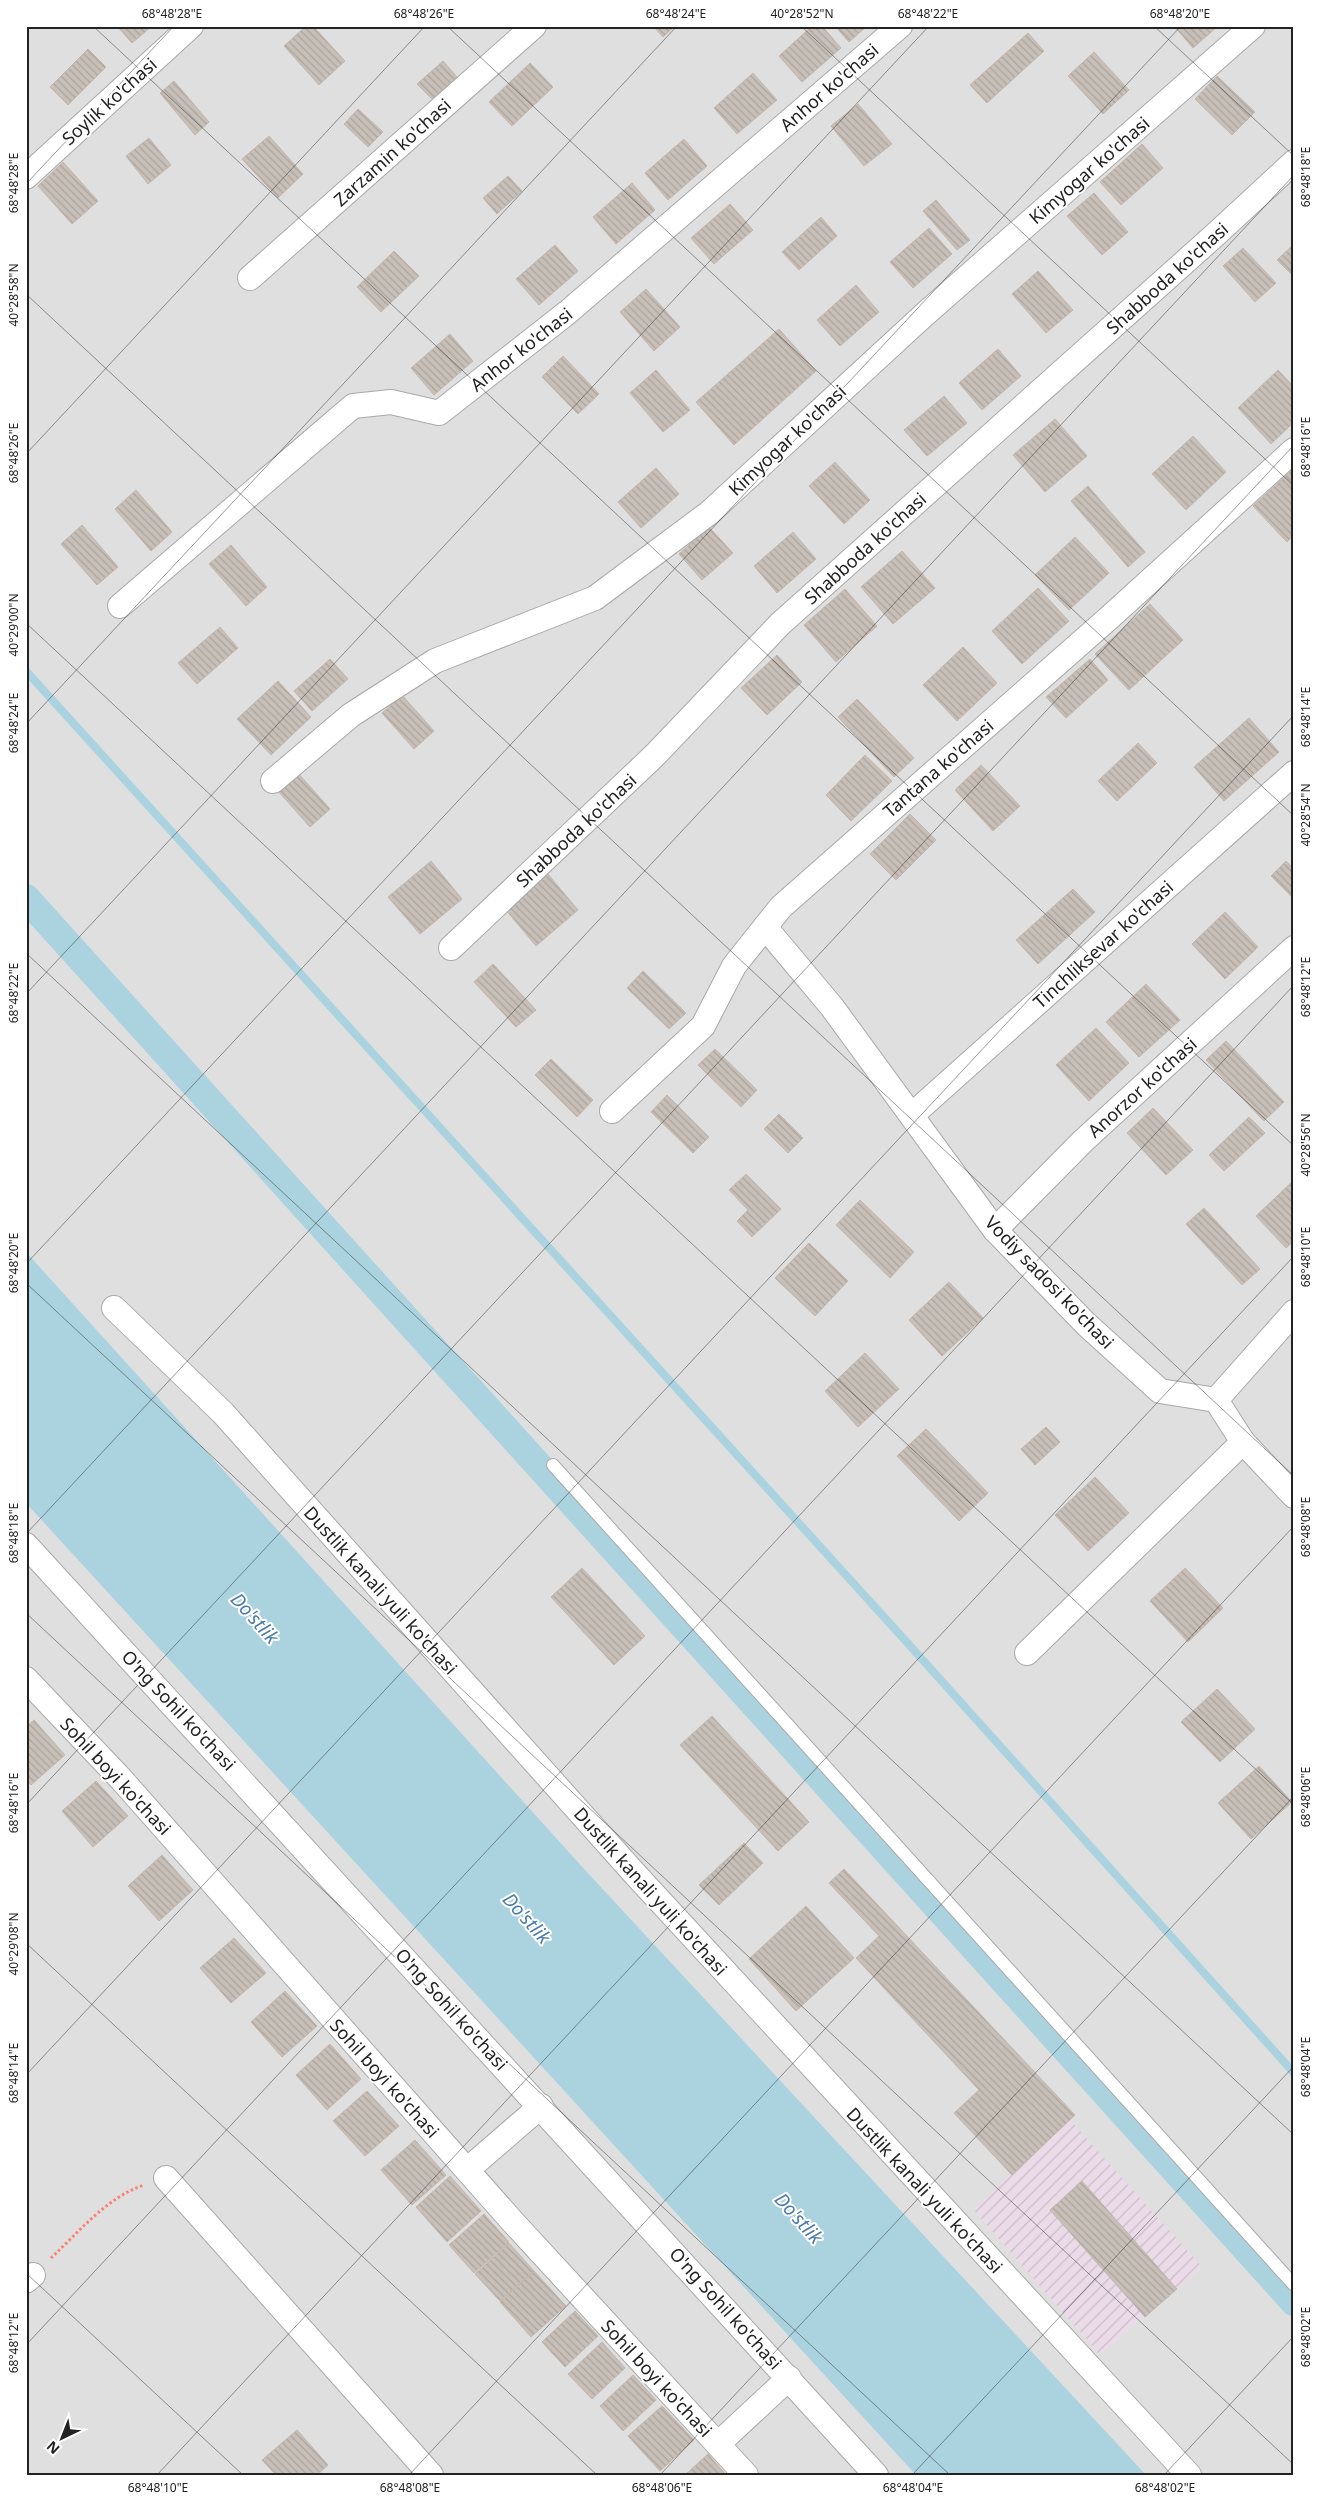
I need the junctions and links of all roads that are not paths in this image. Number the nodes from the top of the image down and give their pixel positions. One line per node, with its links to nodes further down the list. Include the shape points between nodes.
1 (191, 26): 6 (street, Soylik ko'chasi)
2 (534, 26): 7 (street, Zarzamin ko'chasi)
3 (900, 26): 9 (street, Anhor ko'chasi, via 568,312 439,413 391,402 353,406)
4 (1252, 26): 11 (street, Kimyogar ko'chasi, via 924,315 708,513 595,598 435,661 351,716)
5 (1294, 162): 13 (street, Shabboda ko'chasi, via 780,624 654,756)
6 (26, 176)
7 (250, 278)
8 (1294, 450): 12 (street, Tantana ko'chasi, via 781,907)
9 (120, 606)
10 (1294, 773): 16 (street, Tinchliksevar ko'chasi)
11 (273, 781)
12 (765, 927): 15 (street, Tantana ko'chasi, via 734,966 703,1026); 16 (street, Vodiy sadosi ko'chasi, via 832,1007)
13 (451, 948)
14 (1294, 948): 17 (street, Anorzor ko'chasi, via 1083,1141)
15 (612, 1111)
16 (912, 1115): 17 (street, Vodiy sadosi ko'chasi)
17 (996, 1230): 20 (street, Vodiy sadosi ko'chasi, via 1086,1324 1160,1391)
18 (114, 1308): 36 (street, Dustlik kanali yuli ko'chasi, via 223,1413 635,1874)
19 (1294, 1312): 20 (street)
20 (1216, 1400): 21 (street)
21 (1243, 1442): 23 (street); 25 (street)
22 (553, 1464): 30 (lane)
23 (1294, 1496)
24 (26, 1545): 27 (street, O'ng Sohil ko'chasi)
25 (1027, 1653)
26 (26, 1679): 28 (street, Sohil boyi ko'chasi, via 121,1779)
27 (541, 2106): 28 (street); 31 (street, O'ng Sohil ko'chasi)
28 (467, 2170): 32 (street, Sohil boyi ko'chasi)
29 (166, 2178): 33 (street)
30 (1294, 2285)
31 (789, 2378): 32 (street); 35 (street, O'ng Sohil ko'chasi)
32 (718, 2444): 34 (street, Sohil boyi ko'chasi)
33 (431, 2475)
34 (746, 2475)
35 (876, 2475)
36 (1189, 2475)

